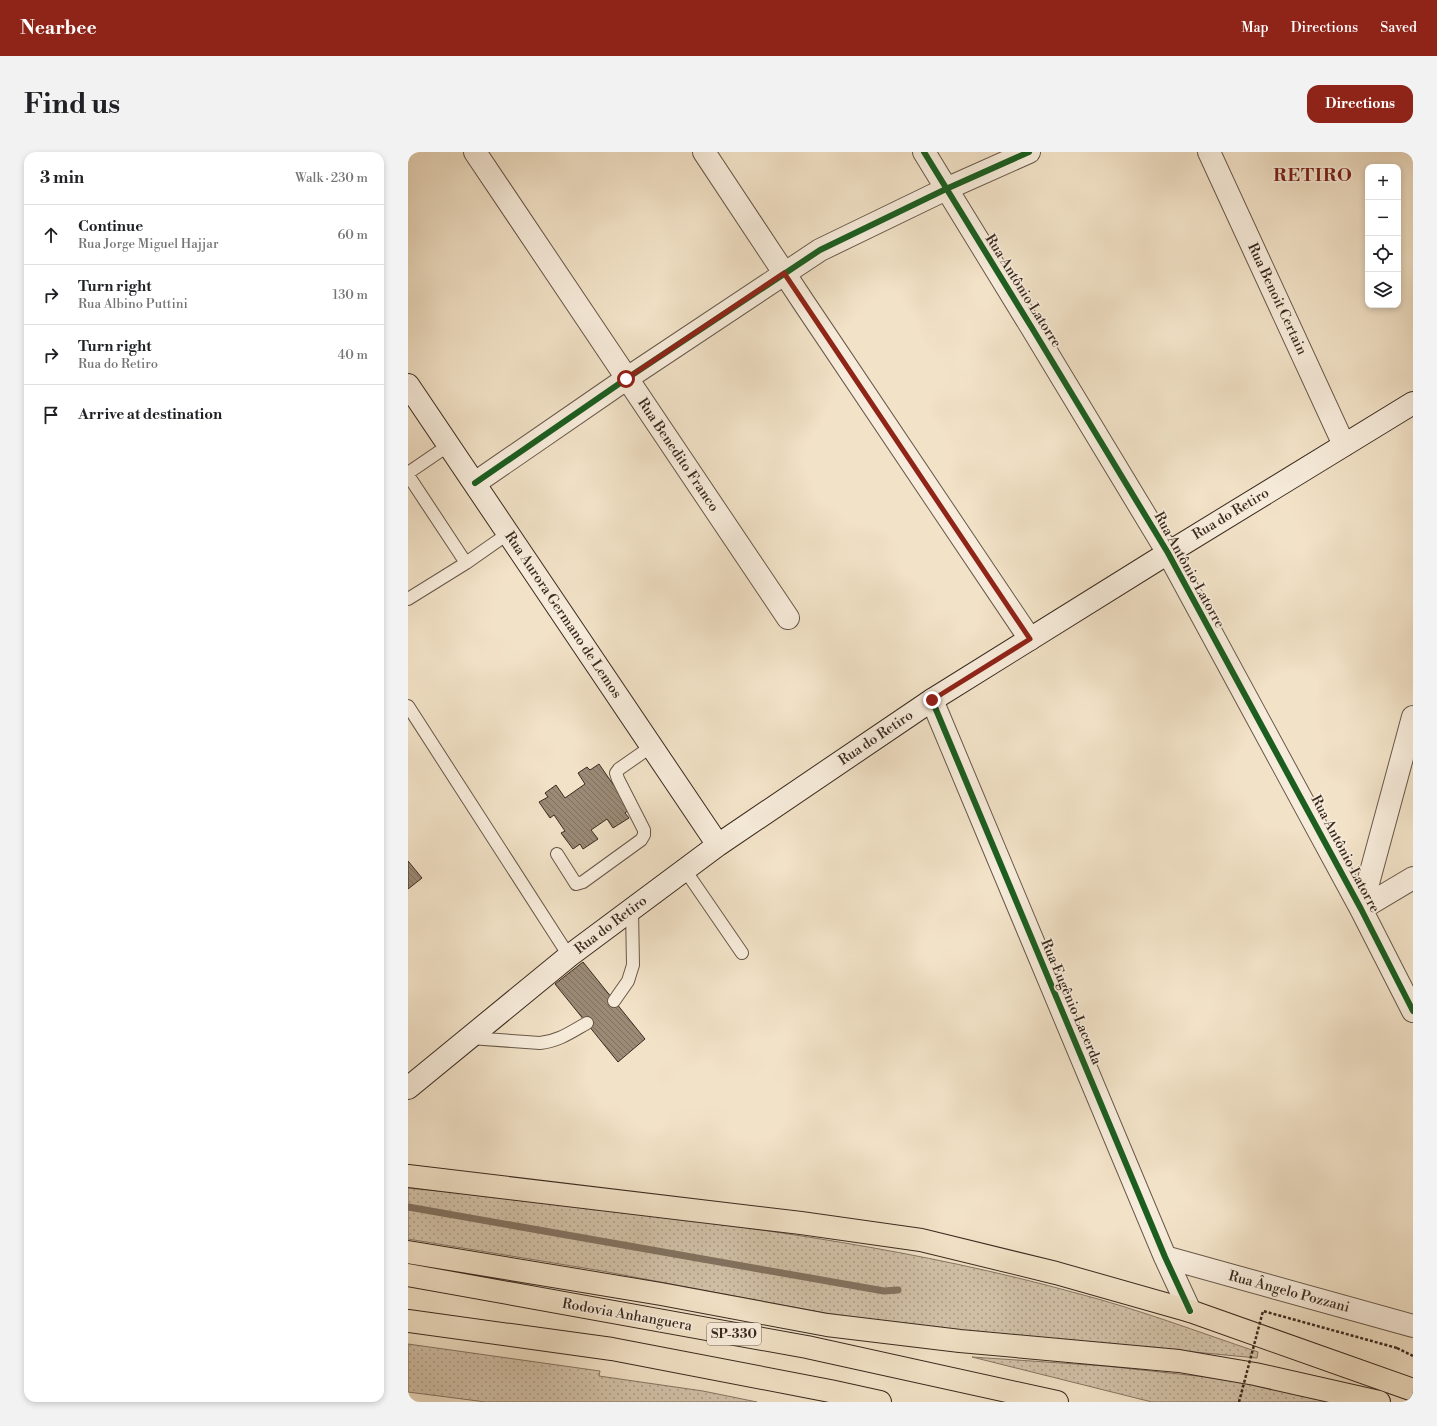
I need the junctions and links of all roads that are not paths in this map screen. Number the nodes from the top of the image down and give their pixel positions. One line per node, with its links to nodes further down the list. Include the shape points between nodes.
1 (475, 152): 8 (street, Rua Benedito Franco)
2 (704, 152): 7 (street)
3 (924, 152): 6 (street, Rua Antônio Latorre)
4 (1029, 152): 6 (street)
5 (1209, 152): 12 (street, Rua Benoit Certain)
6 (946, 189): 7 (street, via 820,250); 16 (street, Rua Antônio Latorre)
7 (784, 273): 8 (street); 20 (street)
8 (626, 379): 14 (street); 19 (street, Rua Benedito Franco)
9 (408, 385): 11 (street, Rua Aurora Germano de Lemos)
10 (1413, 403): 12 (street, Rua do Retiro)
11 (449, 445): 13 (lane); 14 (street, Rua Aurora Germano de Lemos)
12 (1344, 445): 16 (street, Rua do Retiro)
13 (408, 474): 17 (lane)
14 (475, 483): 15 (street, Rua Aurora Germano de Lemos)
15 (509, 533): 17 (lane); 24 (street, Rua Aurora Germano de Lemos)
16 (1168, 553): 20 (street, Rua do Retiro); 30 (street, Rua Antônio Latorre)
17 (466, 563): 18 (lane)
18 (408, 600)
19 (788, 618)
20 (1030, 639): 21 (street, Rua do Retiro)
21 (932, 700): 25 (street, Rua do Retiro); 40 (street, Rua Eugênio Lacerda)
22 (408, 706): 32 (lane)
23 (1413, 717): 30 (street)
24 (652, 746): 25 (street, Rua Aurora Germano de Lemos); 26 (lane, via 616,773 644,830 641,840 583,882 576,884)
25 (718, 845): 27 (street, Rua do Retiro)
26 (557, 854)
27 (685, 870): 29 (street, Rua do Retiro); 31 (lane)
28 (1413, 878): 30 (street)
29 (632, 909): 32 (street, Rua do Retiro); 33 (lane, via 633,965 628,981)
30 (1362, 909): 34 (street, Rua Antônio Latorre)
31 (742, 953)
32 (569, 956): 36 (street, Rua do Retiro)
33 (614, 1001)
34 (1413, 1011)
35 (587, 1023): 36 (lane, via 552,1041)
36 (470, 1038): 37 (street, Rua do Retiro)
37 (408, 1088)
38 (408, 1176): 42 (highway, via 801,1223 921,1240 1056,1273)
39 (408, 1252): 48 (highway, via 827,1324 960,1340 1179,1361 1255,1374)
40 (1165, 1257): 42 (street, Rua Eugênio Lacerda); 44 (street, Rua Ângelo Pozzani)
41 (408, 1275): 47 (highway, Rodovia Anhanguera / SP-330, via 807,1347)
42 (1190, 1311): 45 (highway)
43 (408, 1321): 46 (highway, via 612,1349)
44 (1413, 1326)
45 (1413, 1390)
46 (880, 1402)
47 (1057, 1402)
48 (1379, 1402)

